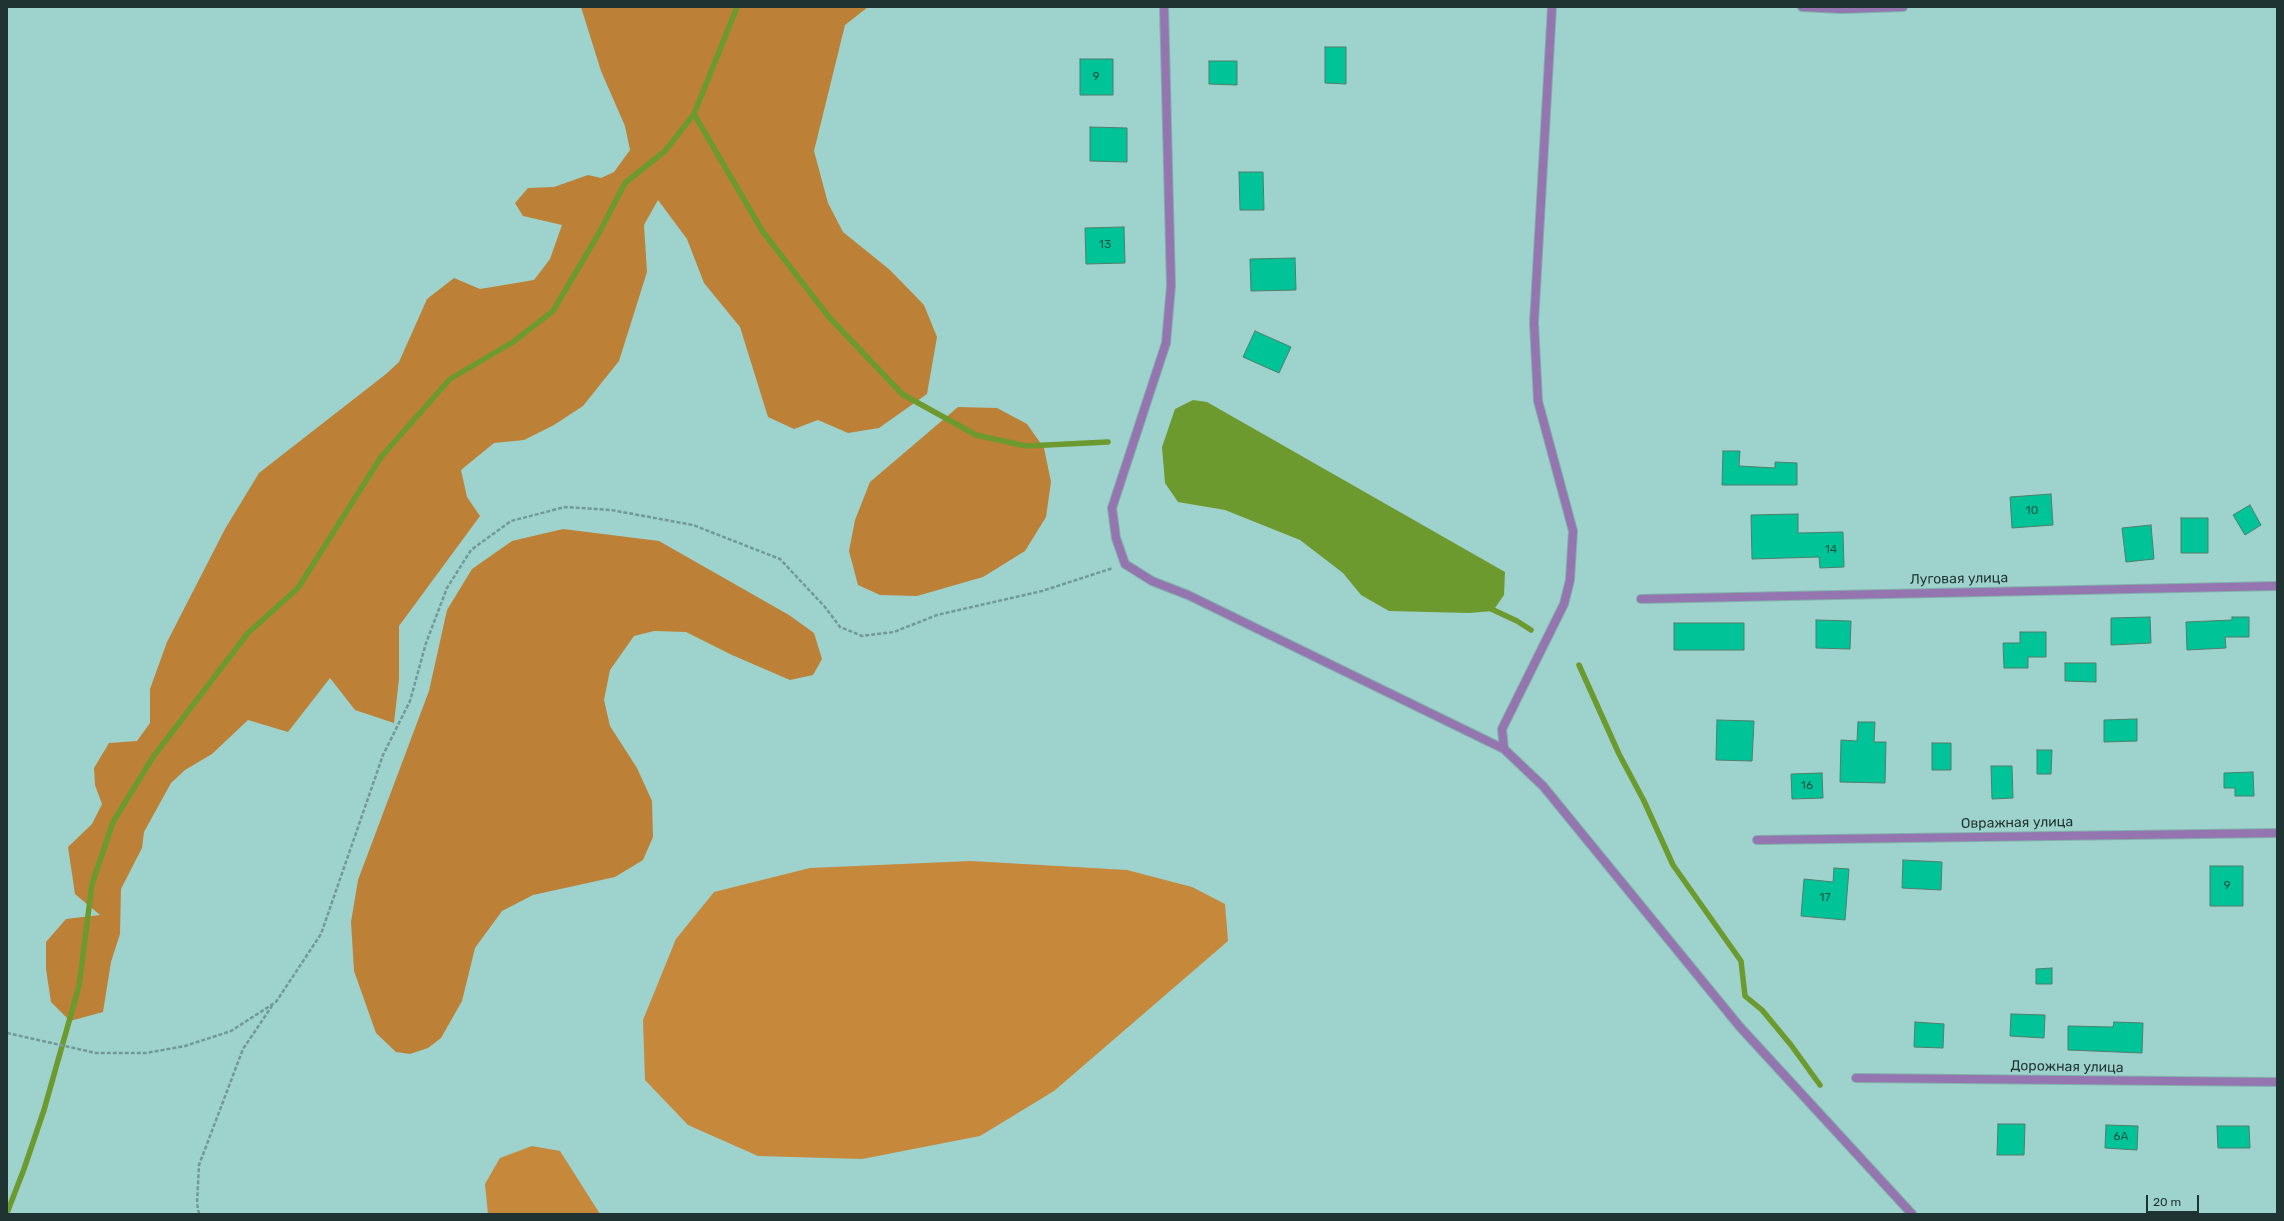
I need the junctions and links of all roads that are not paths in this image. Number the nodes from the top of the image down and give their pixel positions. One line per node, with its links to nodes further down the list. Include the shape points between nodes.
1 (1164, 7): 7 (street, via 1171,286 1166,343 1112,508 1116,538 1125,564 1152,581 1188,595)
2 (1552, 7): 7 (street, via 1534,323 1538,401 1573,531 1570,580 1564,604 1502,729)
3 (1802, 7): 4 (street)
4 (1903, 7)
5 (2277, 586): 6 (street, Луговая улица)
6 (1641, 599)
7 (1504, 749): 12 (street, via 1543,786 1740,1027)
8 (2277, 833): 9 (street, Овражная улица)
9 (1757, 840)
10 (1856, 1078): 11 (street, Дорожная улица)
11 (2277, 1082)
12 (1912, 1214)

